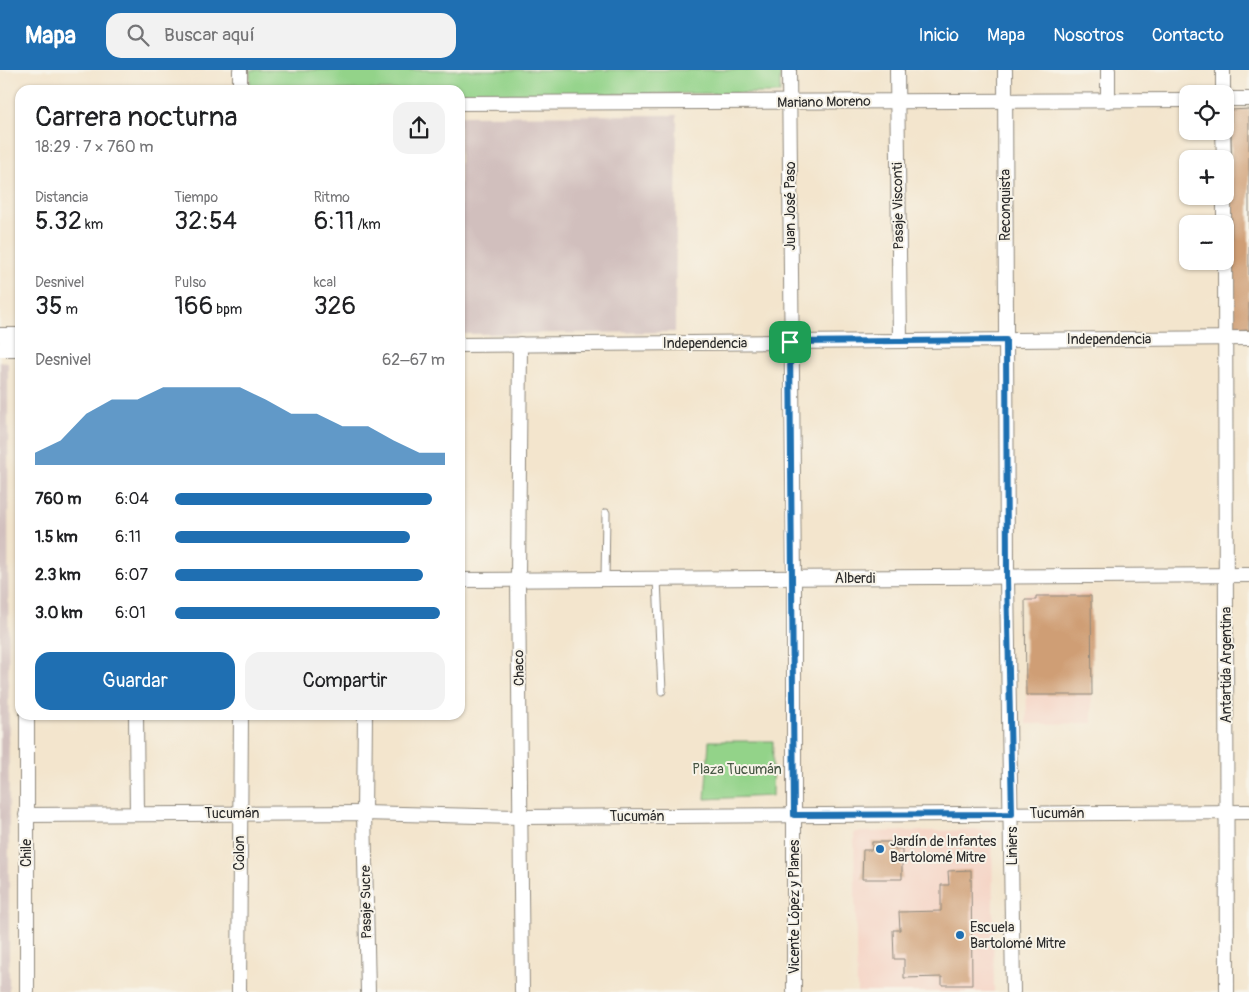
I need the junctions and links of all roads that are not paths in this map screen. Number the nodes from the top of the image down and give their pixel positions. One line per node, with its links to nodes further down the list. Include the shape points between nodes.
1 (240, 70): 7 (street)
2 (789, 70): 16 (street, Juan José Paso)
3 (897, 70): 12 (street, Pasaje Visconti)
4 (1005, 70): 14 (street, Reconquista)
5 (1108, 70): 13 (street)
6 (1223, 70): 8 (street)
7 (240, 85)
8 (1223, 85)
9 (1234, 99): 10 (street)
10 (1249, 99)
11 (1179, 100): 13 (street, Mariano Moreno)
12 (897, 101): 14 (street, Mariano Moreno); 16 (street, Mariano Moreno); 23 (street, Pasaje Visconti)
13 (1108, 101): 14 (street, Mariano Moreno)
14 (1005, 102): 22 (street, Reconquista)
15 (465, 103): 16 (street, Mariano Moreno, via 670,100)
16 (789, 103): 24 (street, Juan José Paso)
17 (1225, 270): 20 (street, Antartida Argentina)
18 (0, 335): 19 (street)
19 (15, 335)
20 (1226, 338): 21 (street, Independencia); 22 (street, Independencia); 31 (street, Antartida Argentina)
21 (1249, 338)
22 (1006, 340): 23 (street, Independencia); 32 (street, Liniers)
23 (900, 341): 24 (street, Independencia)
24 (790, 342): 25 (street, Independencia); 33 (street, Vicente López y Planes)
25 (520, 344): 26 (street, Independencia); 37 (street, Chaco)
26 (465, 345)
27 (0, 349): 28 (street)
28 (15, 349)
29 (606, 513): 34 (lane)
30 (1249, 575): 31 (street, Alberdi)
31 (1226, 576): 32 (street, Alberdi); 43 (street, Antartida Argentina)
32 (1007, 577): 33 (street, Alberdi); 48 (street, Liniers)
33 (794, 578): 35 (street, Alberdi); 50 (street, Vicente López y Planes)
34 (605, 579): 35 (street, Alberdi); 37 (street, Alberdi)
35 (657, 579): 38 (lane)
36 (465, 580): 37 (street, Alberdi)
37 (518, 580): 51 (street, Chaco)
38 (662, 691)
39 (28, 720): 49 (street, Chile)
40 (136, 720): 47 (street)
41 (241, 720): 45 (street, Colon)
42 (365, 720): 46 (street, Pasaje Sucre)
43 (1226, 812): 44 (street, Tucumán); 48 (street, Tucumán); 58 (street, Antartida Argentina)
44 (1249, 812)
45 (240, 813): 46 (street, Tucumán); 47 (street, Tucumán); 53 (street, Colon)
46 (364, 813): 51 (street, Tucumán); 54 (street, Pasaje Sucre)
47 (137, 814): 49 (street, Tucumán)
48 (1012, 814): 50 (street, Tucumán); 57 (street, Liniers)
49 (26, 815): 52 (street, Chile)
50 (794, 815): 51 (street, Tucumán); 56 (street, Vicente López y Planes)
51 (520, 817): 55 (street, Chaco)
52 (27, 992)
53 (239, 992)
54 (368, 992)
55 (522, 992)
56 (794, 992)
57 (1013, 992)
58 (1227, 992)

